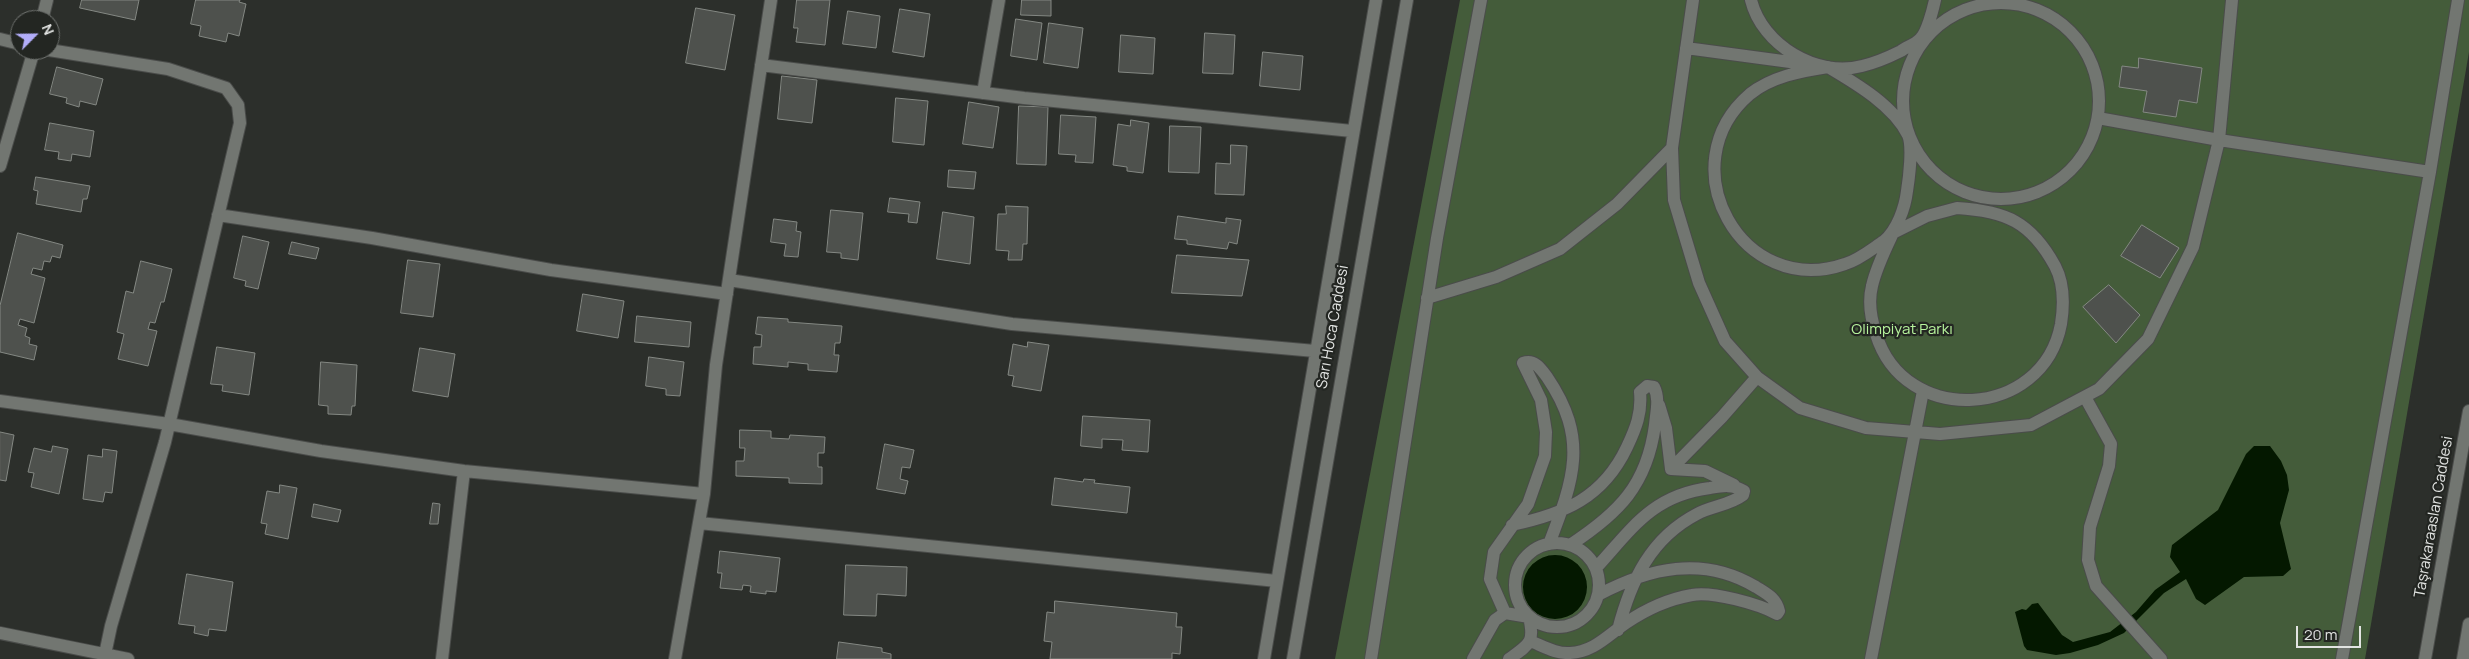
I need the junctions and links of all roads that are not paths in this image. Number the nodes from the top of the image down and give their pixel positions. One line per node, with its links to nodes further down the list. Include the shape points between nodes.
1 (771, 0): 15 (street)
2 (999, 0): 17 (street)
3 (1376, 0): 19 (street, Sarı Hoca Caddesi)
4 (1407, 0): 63 (street, Sarı Hoca Caddesi)
5 (1481, 0): 29 (street)
6 (1693, 0): 12 (street)
7 (1751, 0): 16 (street, via 1771,37 1797,57)
8 (1936, 0): 11 (street)
9 (2232, 0): 21 (street)
10 (2458, 0): 24 (street)
11 (1921, 39): 16 (street, via 1890,56 1860,67); 18 (street, via 1941,22 1966,8 1995,2 2024,5 2052,16 2075,35 2091,60 2099,88); 20 (street, via 1907,70 1902,99)
12 (1686, 48): 16 (street); 22 (street)
13 (60, 52): 25 (street, via 168,69 226,88 238,105 240,122)
14 (31, 60): 23 (street)
15 (761, 65): 17 (street); 27 (street)
16 (1828, 67): 20 (street, via 1866,90 1889,110); 26 (street, via 1778,79 1751,94 1730,116 1717,144 1713,175 1719,205 1734,232 1745,243 1757,253 1785,266 1815,270 1845,264)
17 (983, 93): 19 (street)
18 (2098, 118): 20 (street, via 2089,146 2072,170 2049,188 2021,198 1992,200 1963,192 1938,177 1918,155); 21 (street)
19 (1352, 131): 30 (street, Sarı Hoca Caddesi)
20 (1908, 136): 26 (street, via 1910,168 1906,198)
21 (2219, 140): 24 (street); 33 (street, via 2193,247 2148,339 2099,389)
22 (1672, 148): 29 (street, via 1617,204 1560,249 1496,277); 31 (street, via 1674,200 1699,283 1725,341)
23 (0, 166)
24 (2430, 172): 69 (street)
25 (218, 215): 28 (street, via 551,270); 37 (street)
26 (1893, 233): 32 (street, via 1872,286 1871,318 1880,347 1893,366); 32 (street, via 1927,216 1957,208 1988,210 2019,222 2043,245 2059,274 2064,306 2058,339 2041,367 2016,389 1985,400 1952,401)
27 (729, 280): 28 (street); 30 (street, via 1012,324)
28 (727, 294): 42 (street, via 716,365)
29 (1427, 298): 64 (street)
30 (1315, 352): 50 (street, Sarı Hoca Caddesi)
31 (1757, 377): 38 (street, via 1800,408 1866,428); 39 (street, via 1722,418)
32 (1923, 391): 38 (street)
33 (2085, 397): 38 (street, via 2031,425 1940,434); 68 (street, via 2111,444 2109,466 2090,528 2088,560 2096,586)
34 (0, 401): 37 (street)
35 (1658, 403): 39 (street, via 1666,428); 43 (street, via 1654,387 1647,386 1640,392 1638,425 1622,458 1592,493); 47 (street, via 1653,438 1639,478 1623,504)
36 (2469, 411): 70 (street, Taşrakaraaslan Caddesi)
37 (169, 424): 40 (street, via 321,451); 58 (street)
38 (1915, 432): 67 (street)
39 (1670, 469): 41 (street, via 1705,472)
40 (464, 471): 42 (street); 60 (street)
41 (1736, 486): 48 (street, via 1704,488 1662,504 1632,526); 49 (street, via 1744,491 1735,501 1699,513 1674,527 1656,545)
42 (704, 494): 44 (street)
43 (1562, 511): 45 (street); 45 (street, via 1573,472 1570,420 1542,370 1528,361 1524,363 1541,400 1546,432 1545,456 1528,504); 46 (street)
44 (699, 523): 50 (street); 61 (street)
45 (1512, 526): 52 (street, via 1494,552 1490,579)
46 (1550, 544): 47 (street); 53 (street, via 1531,552 1516,576 1520,605)
47 (1570, 545): 48 (street, via 1586,554)
48 (1596, 568): 51 (street)
49 (1639, 576): 51 (street); 55 (street, via 1624,606); 55 (street, via 1671,568 1716,571 1768,594 1777,602 1779,611 1777,614 1764,606 1745,601 1695,594 1674,599 1641,614)
50 (1277, 581): 62 (street, Sarı Hoca Caddesi)
51 (1598, 595): 53 (street, via 1589,613 1567,627 1554,628)
52 (1505, 613): 53 (street); 65 (street, via 1495,620)
53 (1529, 617): 57 (street, via 1533,633)
54 (2469, 624): 71 (street)
55 (1618, 630): 57 (street, via 1590,649 1570,653)
56 (0, 633): 58 (street)
57 (1530, 641): 66 (street)
58 (104, 657): 59 (street)
59 (128, 659)
60 (442, 659)
61 (675, 659)
62 (1264, 659)
63 (1293, 659)
64 (1371, 659)
65 (1473, 659)
66 (1509, 659)
67 (1871, 659)
68 (2161, 659)
69 (2342, 659)
70 (2425, 659)
71 (2463, 659)

